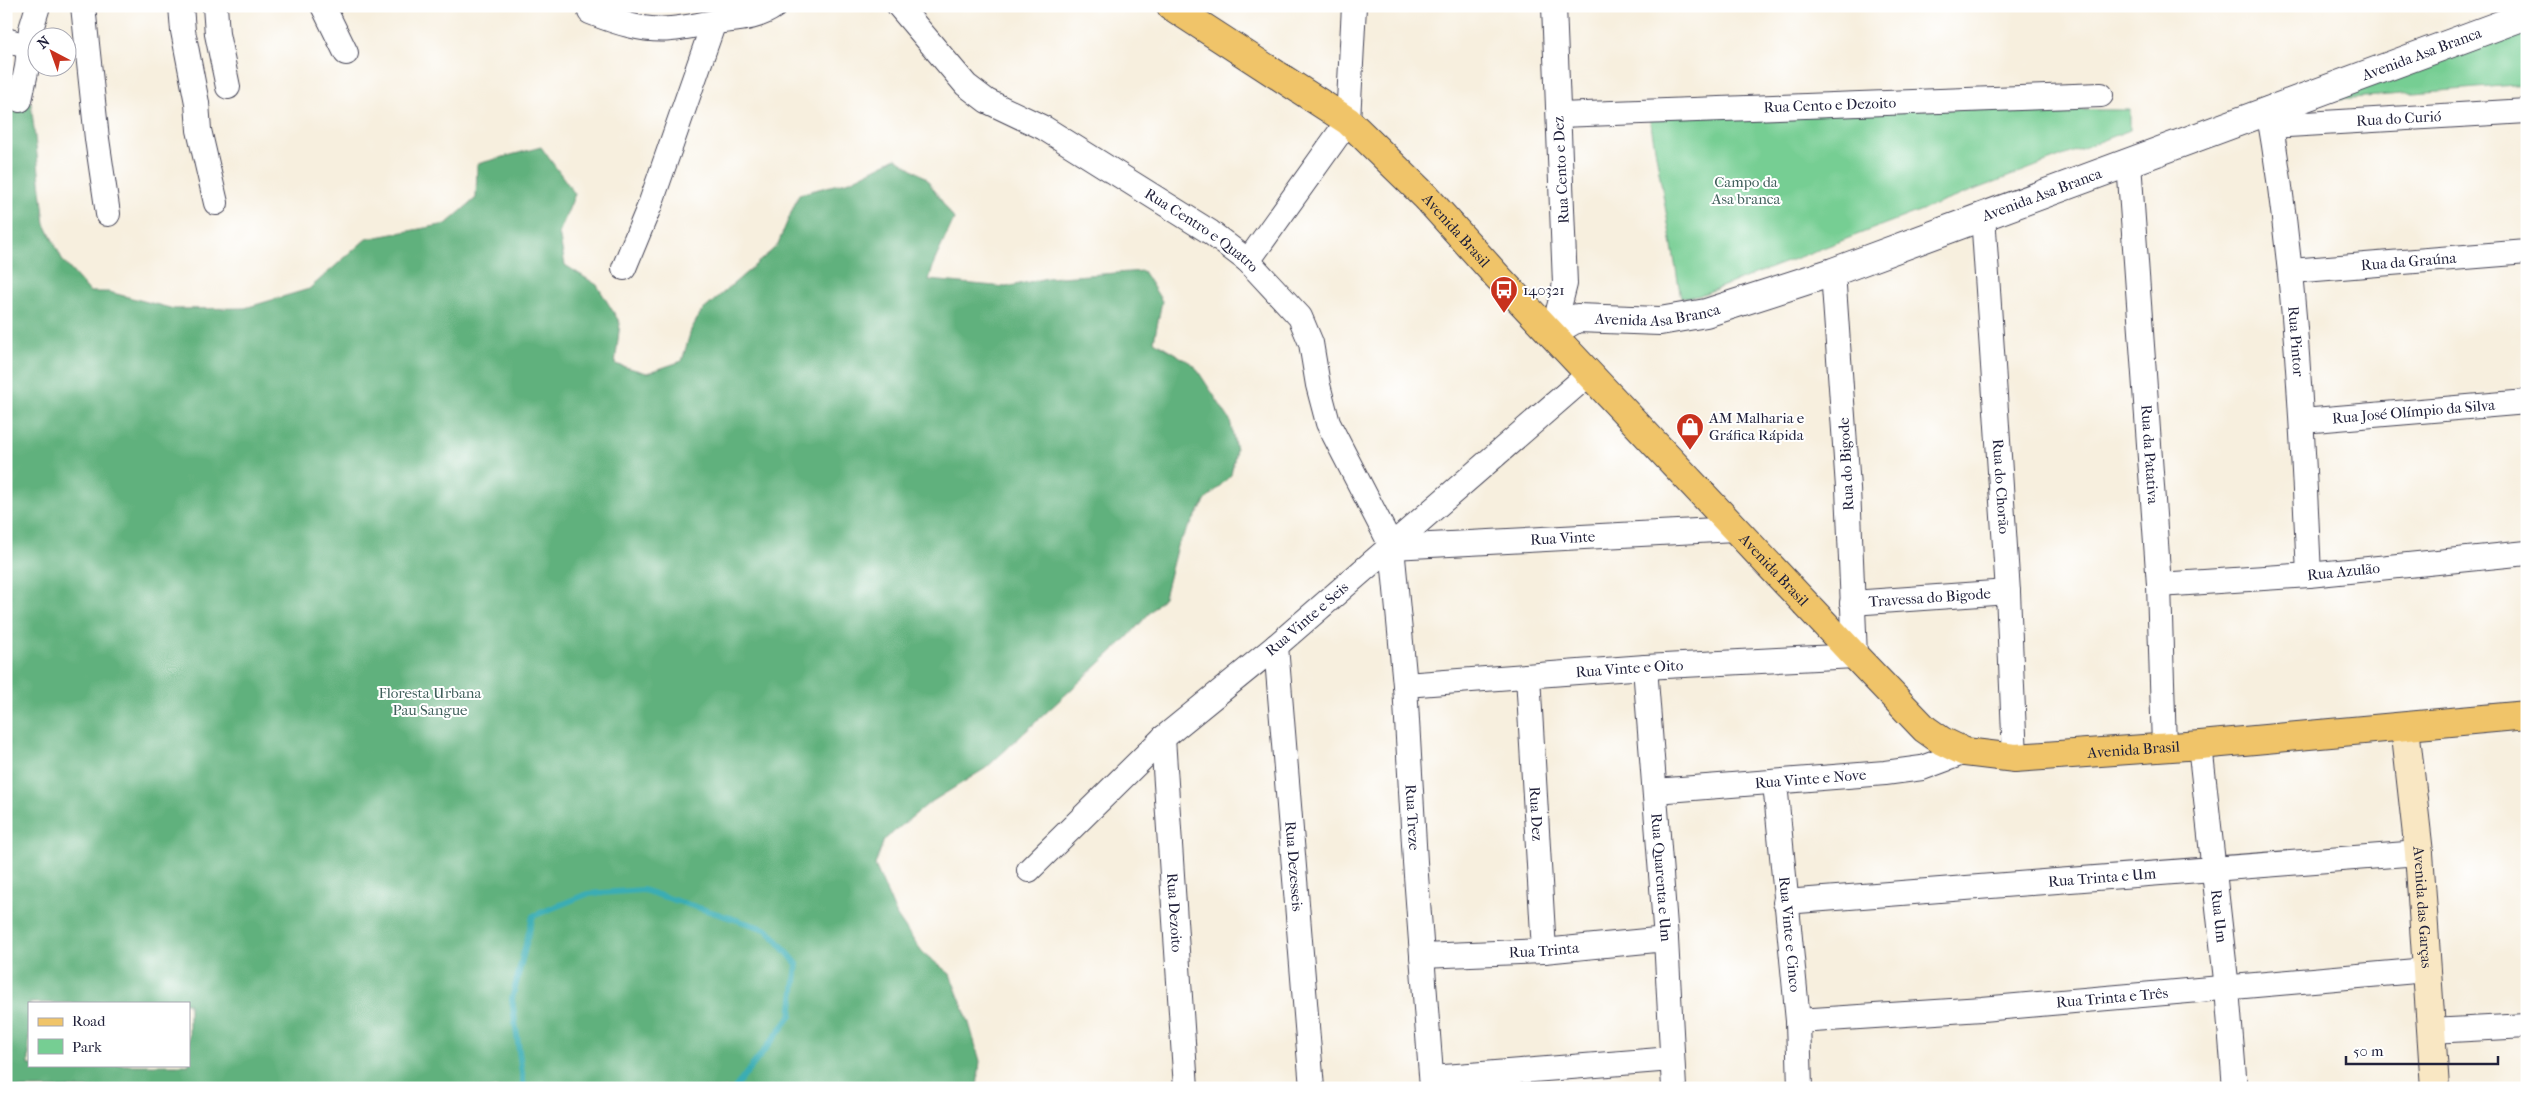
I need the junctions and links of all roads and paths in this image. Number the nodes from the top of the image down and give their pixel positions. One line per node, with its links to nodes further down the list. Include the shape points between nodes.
1 (38, 6): 14 (street)
2 (83, 6): 28 (street)
3 (182, 6): 27 (street, via 198,130)
4 (215, 6): 19 (street, via 217,34)
5 (323, 6): 17 (street)
6 (775, 6): 13 (street, via 764,14)
7 (899, 6): 31 (street, Rua Centro e Quatro, via 966,85 987,101 1044,128 1210,232)
8 (1171, 6): 25 (main road, Avenida Brasil)
9 (1354, 6): 25 (street)
10 (1554, 6): 23 (street, Rua Cento e Dez)
11 (590, 12): 13 (street, via 611,21 670,30)
12 (2527, 15): 24 (street, Avenida Asa Branca)
13 (714, 22): 32 (street, via 650,205)
14 (31, 28)
15 (6, 40): 16 (street)
16 (28, 47)
17 (346, 52)
18 (28, 53): 21 (street)
19 (228, 86)
20 (2101, 95): 23 (street, Rua Cento e Dezoito)
21 (20, 100)
22 (2527, 111): 24 (street, Rua do Curió)
23 (1559, 115): 35 (street, Rua Cento e Dez, via 1565,284 1557,315)
24 (2269, 118): 26 (street, Avenida Asa Branca); 33 (street, Rua Pintor)
25 (1348, 120): 31 (street); 35 (main road, Avenida Brasil, via 1426,197)
26 (2129, 163): 29 (street, Avenida Asa Branca); 43 (street, Rua da Patativa)
27 (216, 203)
28 (108, 214)
29 (1983, 216): 34 (street, Avenida Asa Branca); 44 (street, Rua do Chorão)
30 (2527, 252): 33 (street, Rua da Graúna)
31 (1248, 261): 40 (street, Rua Centro e Quatro, via 1300,317 1311,343 1328,423)
32 (624, 268)
33 (2291, 271): 38 (street, Rua Pintor)
34 (1832, 272): 35 (street, Avenida Asa Branca, via 1706,313 1660,321 1577,318); 45 (street, Rua do Bigode, via 1848,488)
35 (1548, 330): 36 (main road, Avenida Brasil)
36 (1590, 374): 39 (main road, Avenida Brasil); 40 (street, Rua Vinte e Seis)
37 (2527, 402): 38 (street, Rua José Olímpio da Silva)
38 (2302, 420): 42 (street, Rua Pintor)
39 (1735, 529): 40 (street, Rua Vinte); 47 (main road, Avenida Brasil)
40 (1392, 547): 46 (street, Rua Vinte e Seis); 50 (street, Rua Treze)
41 (2527, 553): 42 (street, Rua Azulão)
42 (2309, 575): 43 (street, Rua Azulão)
43 (2159, 585): 55 (street, Rua da Patativa)
44 (2008, 592): 45 (street, Travessa do Bigode); 57 (street, Rua do Chorão)
45 (1852, 603): 47 (street, Rua do Bigode)
46 (1276, 646): 53 (street, Rua Vinte e Seis); 75 (street, Rua Dezesseis)
47 (1855, 656): 48 (street, Rua Vinte e Oito); 56 (main road, Avenida Brasil, via 1925,729 1942,742)
48 (1645, 667): 49 (street, Rua Vinte e Oito); 59 (street, Rua Quarenta e Um)
49 (1528, 676): 50 (street, Rua Vinte e Oito); 65 (street, Rua Dez)
50 (1405, 685): 66 (street, Rua Treze)
51 (2527, 714): 52 (main road, Avenida Brasil)
52 (2405, 727): 54 (main road, Avenida Brasil); 60 (main road, Avenida das Garças)
53 (1163, 738): 62 (street, Rua Vinte e Seis); 74 (street, Rua Dezoito)
54 (2200, 745): 55 (main road, Avenida Brasil); 61 (street, Rua Um)
55 (2164, 747): 57 (main road, Avenida Brasil)
56 (1965, 752): 57 (main road, Avenida Brasil); 58 (street, Rua Vinte e Nove, via 1922,768)
57 (2015, 758)
58 (1776, 783): 59 (street, Rua Vinte e Nove); 63 (street, Rua Vinte e Cinco)
59 (1655, 790): 64 (street, Rua Quarenta e Um)
60 (2418, 853): 61 (street, Rua Trinta e Um); 67 (main road, Avenida das Garças)
61 (2213, 868): 63 (street, Rua Trinta e Um); 68 (street, Rua Um)
62 (1029, 870)
63 (1785, 902): 69 (street, Rua Vinte e Cinco)
64 (1666, 939): 65 (street, Rua Trinta); 72 (street, Rua Quarenta e Um)
65 (1544, 951): 66 (street, Rua Trinta)
66 (1422, 956): 73 (street, Rua Treze)
67 (2427, 970): 68 (street, Rua Trinta e Três); 71 (main road, Avenida das Garças)
68 (2227, 989): 69 (street, Rua Trinta e Três); 78 (street, Rua Um)
69 (1798, 1021): 77 (street, Rua Vinte e Cinco)
70 (2527, 1026): 71 (street)
71 (2431, 1031): 79 (main road, Avenida das Garças)
72 (1672, 1060): 73 (street); 76 (street, Rua Quarenta e Um)
73 (1432, 1083)
74 (1186, 1088)
75 (1312, 1088)
76 (1674, 1088)
77 (1800, 1088)
78 (2235, 1088)
79 (2435, 1088)

